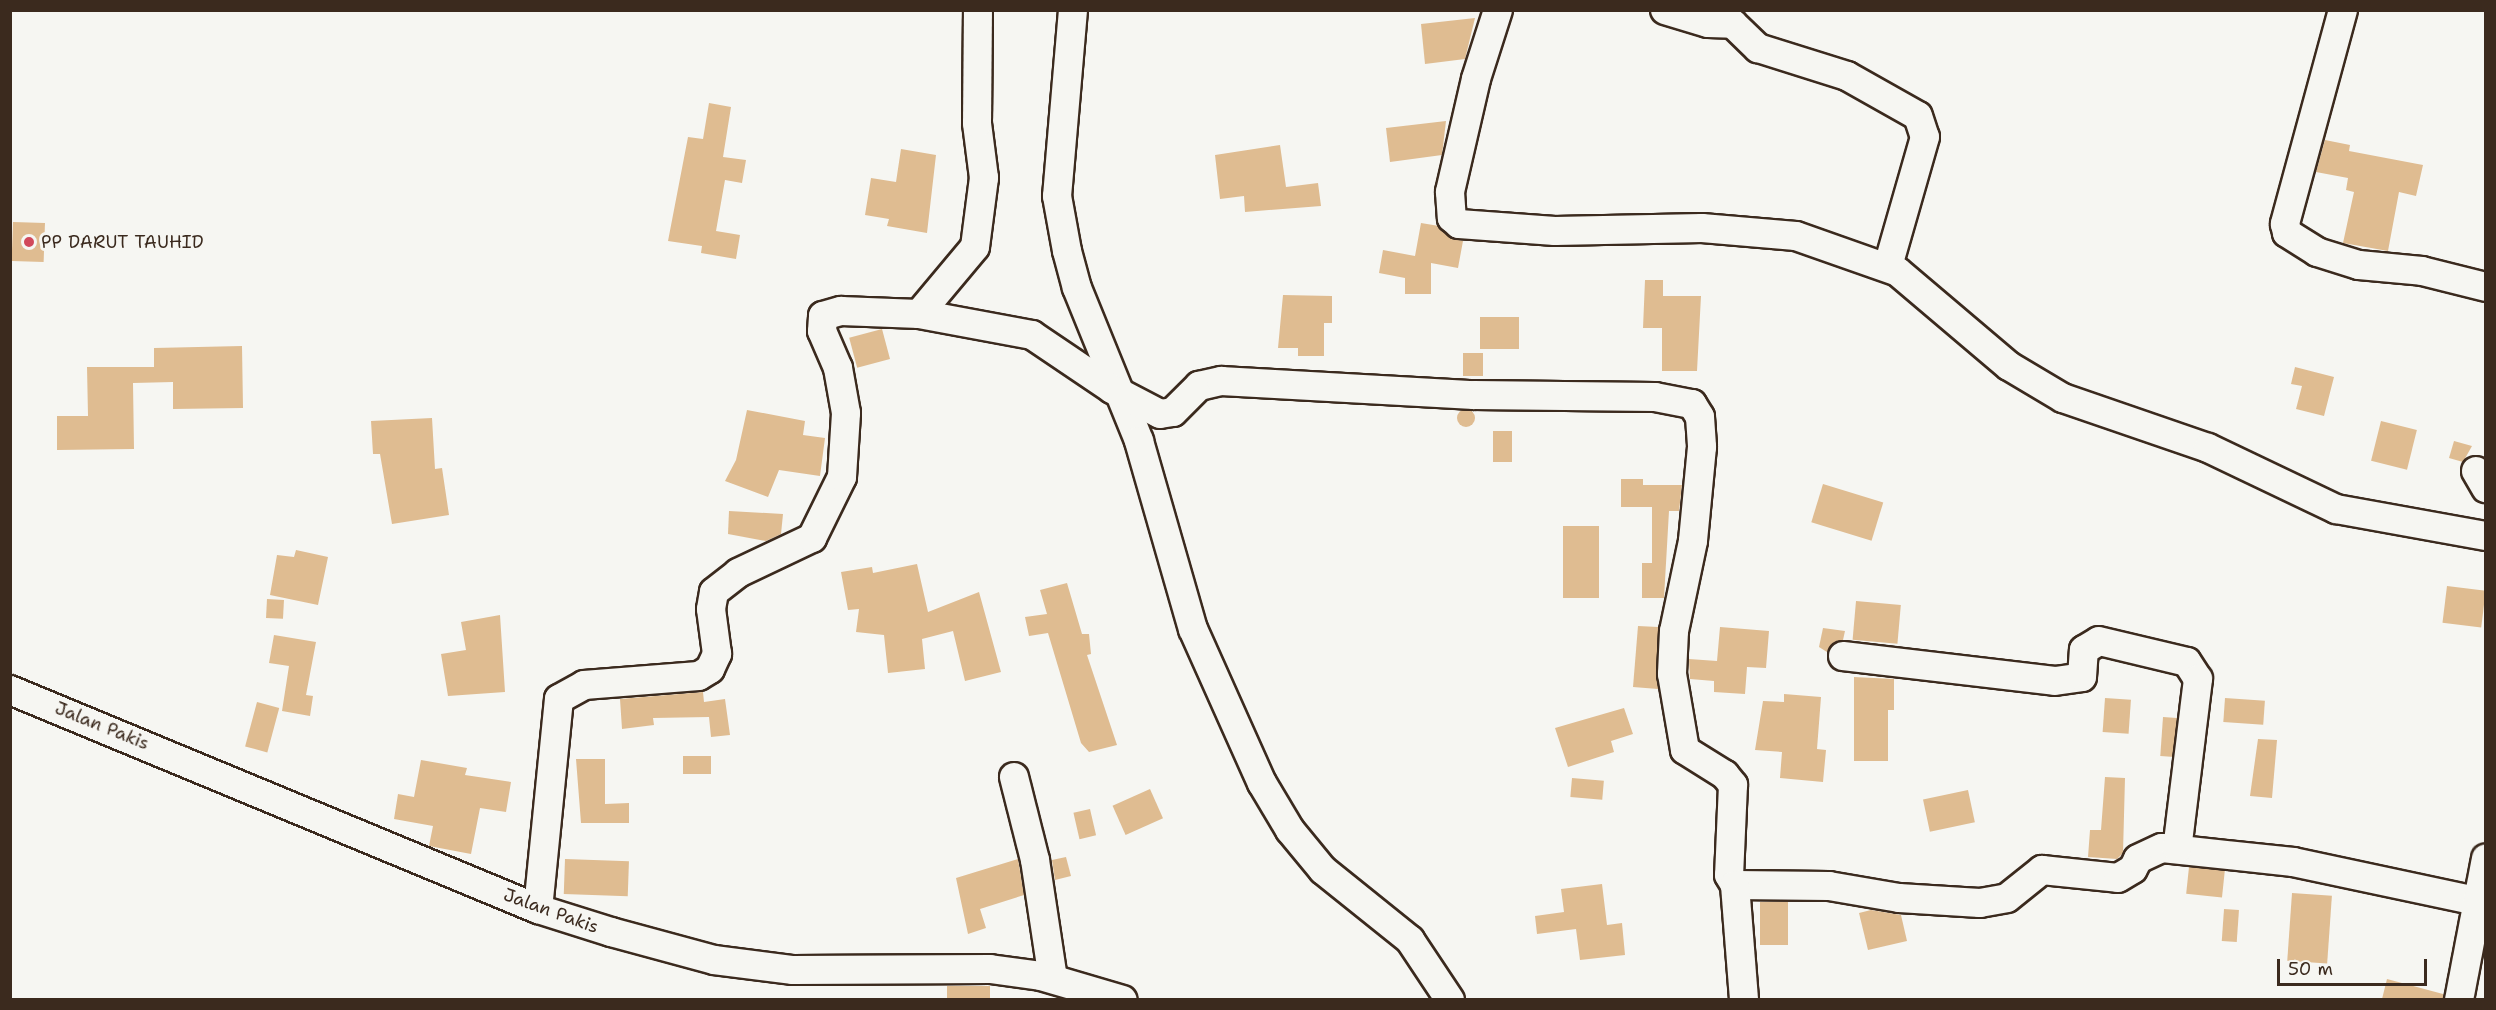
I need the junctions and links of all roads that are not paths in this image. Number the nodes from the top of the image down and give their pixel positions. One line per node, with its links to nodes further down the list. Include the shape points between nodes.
1 (978, 10): 8 (street, via 981,214 975,247)
2 (1073, 10): 9 (street, via 1057,196 1077,288)
3 (1498, 10): 6 (street, via 1476,79 1450,192 1452,218 1459,224 1555,231 1749,231 1796,236)
4 (1665, 10): 6 (street, via 1708,23 1733,24 1758,48 1847,76 1918,116 1925,137)
5 (2343, 10): 7 (street, via 2285,224 2287,233 2317,252 2359,265 2422,271)
6 (1888, 266): 10 (street, via 2009,366 2063,398 2208,448 2336,509)
7 (2486, 287)
8 (919, 314): 9 (street, via 1032,335); 18 (street, via 842,311 823,316 822,331 838,368 846,413 842,477 812,538 738,573 714,592 711,609 717,654 710,669 699,676 584,685 559,699)
9 (1119, 392): 16 (street, via 1167,414 1199,386 1221,381 1474,395 1655,397 1692,404 1700,417 1702,447 1693,542 1674,631 1672,674 1685,750 1725,774 1733,785 1729,875); 21 (street, via 1139,441 1193,629 1262,783 1290,830 1323,870 1410,940)
10 (2486, 536)
11 (1843, 656): 14 (street, via 2055,681 2082,676 2084,650 2099,641 2187,662 2198,679)
12 (10, 690): 18 (street, Jalan Pakis)
13 (1014, 777): 19 (street, via 1031,838)
14 (2177, 849): 16 (street, via 2149,852 2118,878 2042,870 2007,898 1980,903 1829,886); 17 (street, via 2293,861)
15 (2486, 859): 17 (street)
16 (1735, 885): 22 (street)
17 (2477, 901): 23 (street)
18 (538, 909): 19 (street, Jalan Pakis, via 714,960 793,970 990,969)
19 (1053, 979): 20 (street, Jalan Pakis)
20 (1123, 999)
21 (1450, 999)
22 (1744, 999)
23 (2459, 999)

